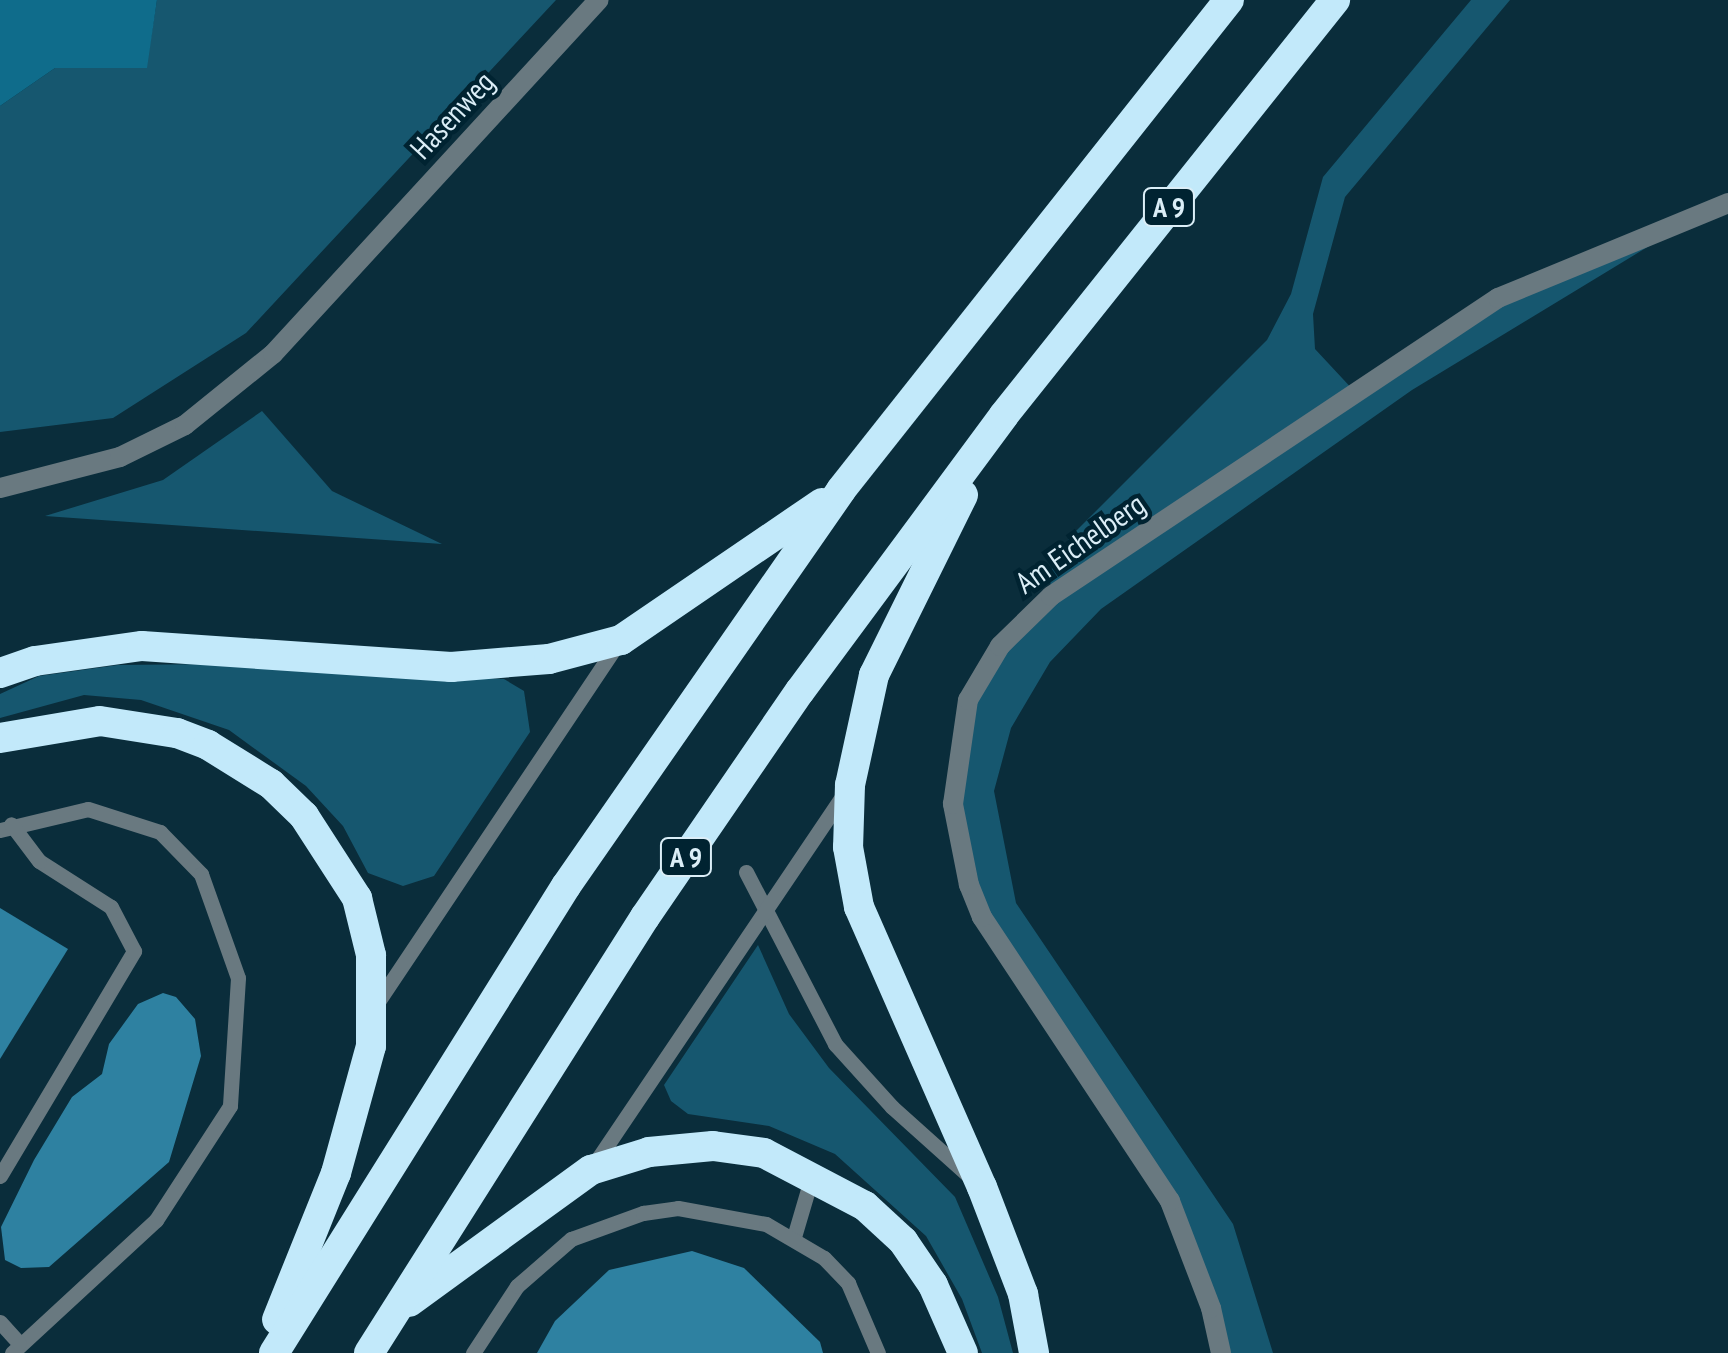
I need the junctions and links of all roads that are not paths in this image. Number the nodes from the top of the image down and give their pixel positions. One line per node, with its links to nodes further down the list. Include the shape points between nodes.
1 (599, 0): 6 (street, Hasenweg, via 273,354 185,425 120,457)
2 (1229, 0): 7 (highway)
3 (1334, 0): 5 (highway, A 9)
4 (1728, 202): 31 (street, Am Eichelberg, via 1498,298 1051,596 1000,646 968,700 953,804 969,884 982,917 1170,1200 1212,1308)
5 (1004, 415): 11 (highway, via 874,675); 21 (highway, A 9, via 800,691 645,917)
6 (0, 488)
7 (841, 490): 8 (highway); 25 (highway, via 566,886)
8 (620, 640): 9 (highway, via 549,659 451,667 142,646 36,661); 15 (lane)
9 (0, 673)
10 (0, 738): 15 (highway, via 62,722 140,725 208,745 271,784 328,845 356,898)
11 (850, 785): 14 (lane); 19 (highway, via 848,847 859,907)
12 (5, 827): 18 (lane, via 39,862 111,907 134,951); 23 (lane, via 88,809 160,832 201,874 238,978 230,1106 156,1220)
13 (746, 872): 14 (lane)
14 (767, 911): 16 (lane); 19 (lane, via 835,1044 892,1107)
15 (375, 1007): 24 (highway, via 362,1088 336,1173)
16 (591, 1170): 17 (highway, via 649,1152 714,1146 764,1152); 21 (highway, via 482,1243)
17 (813, 1173): 20 (lane); 29 (highway, via 865,1206 903,1242 933,1285)
18 (0, 1176)
19 (982, 1187): 30 (highway, via 1023,1294)
20 (794, 1237): 27 (lane, via 710,1210 643,1212 607,1224 571,1239 517,1286); 28 (lane, via 848,1283)
21 (392, 1316): 26 (highway, A 9)
22 (0, 1322): 23 (lane)
23 (15, 1348)
24 (264, 1353)
25 (274, 1353)
26 (369, 1353)
27 (473, 1353)
28 (878, 1353)
29 (963, 1353)
30 (1034, 1353)
31 (1220, 1353)

